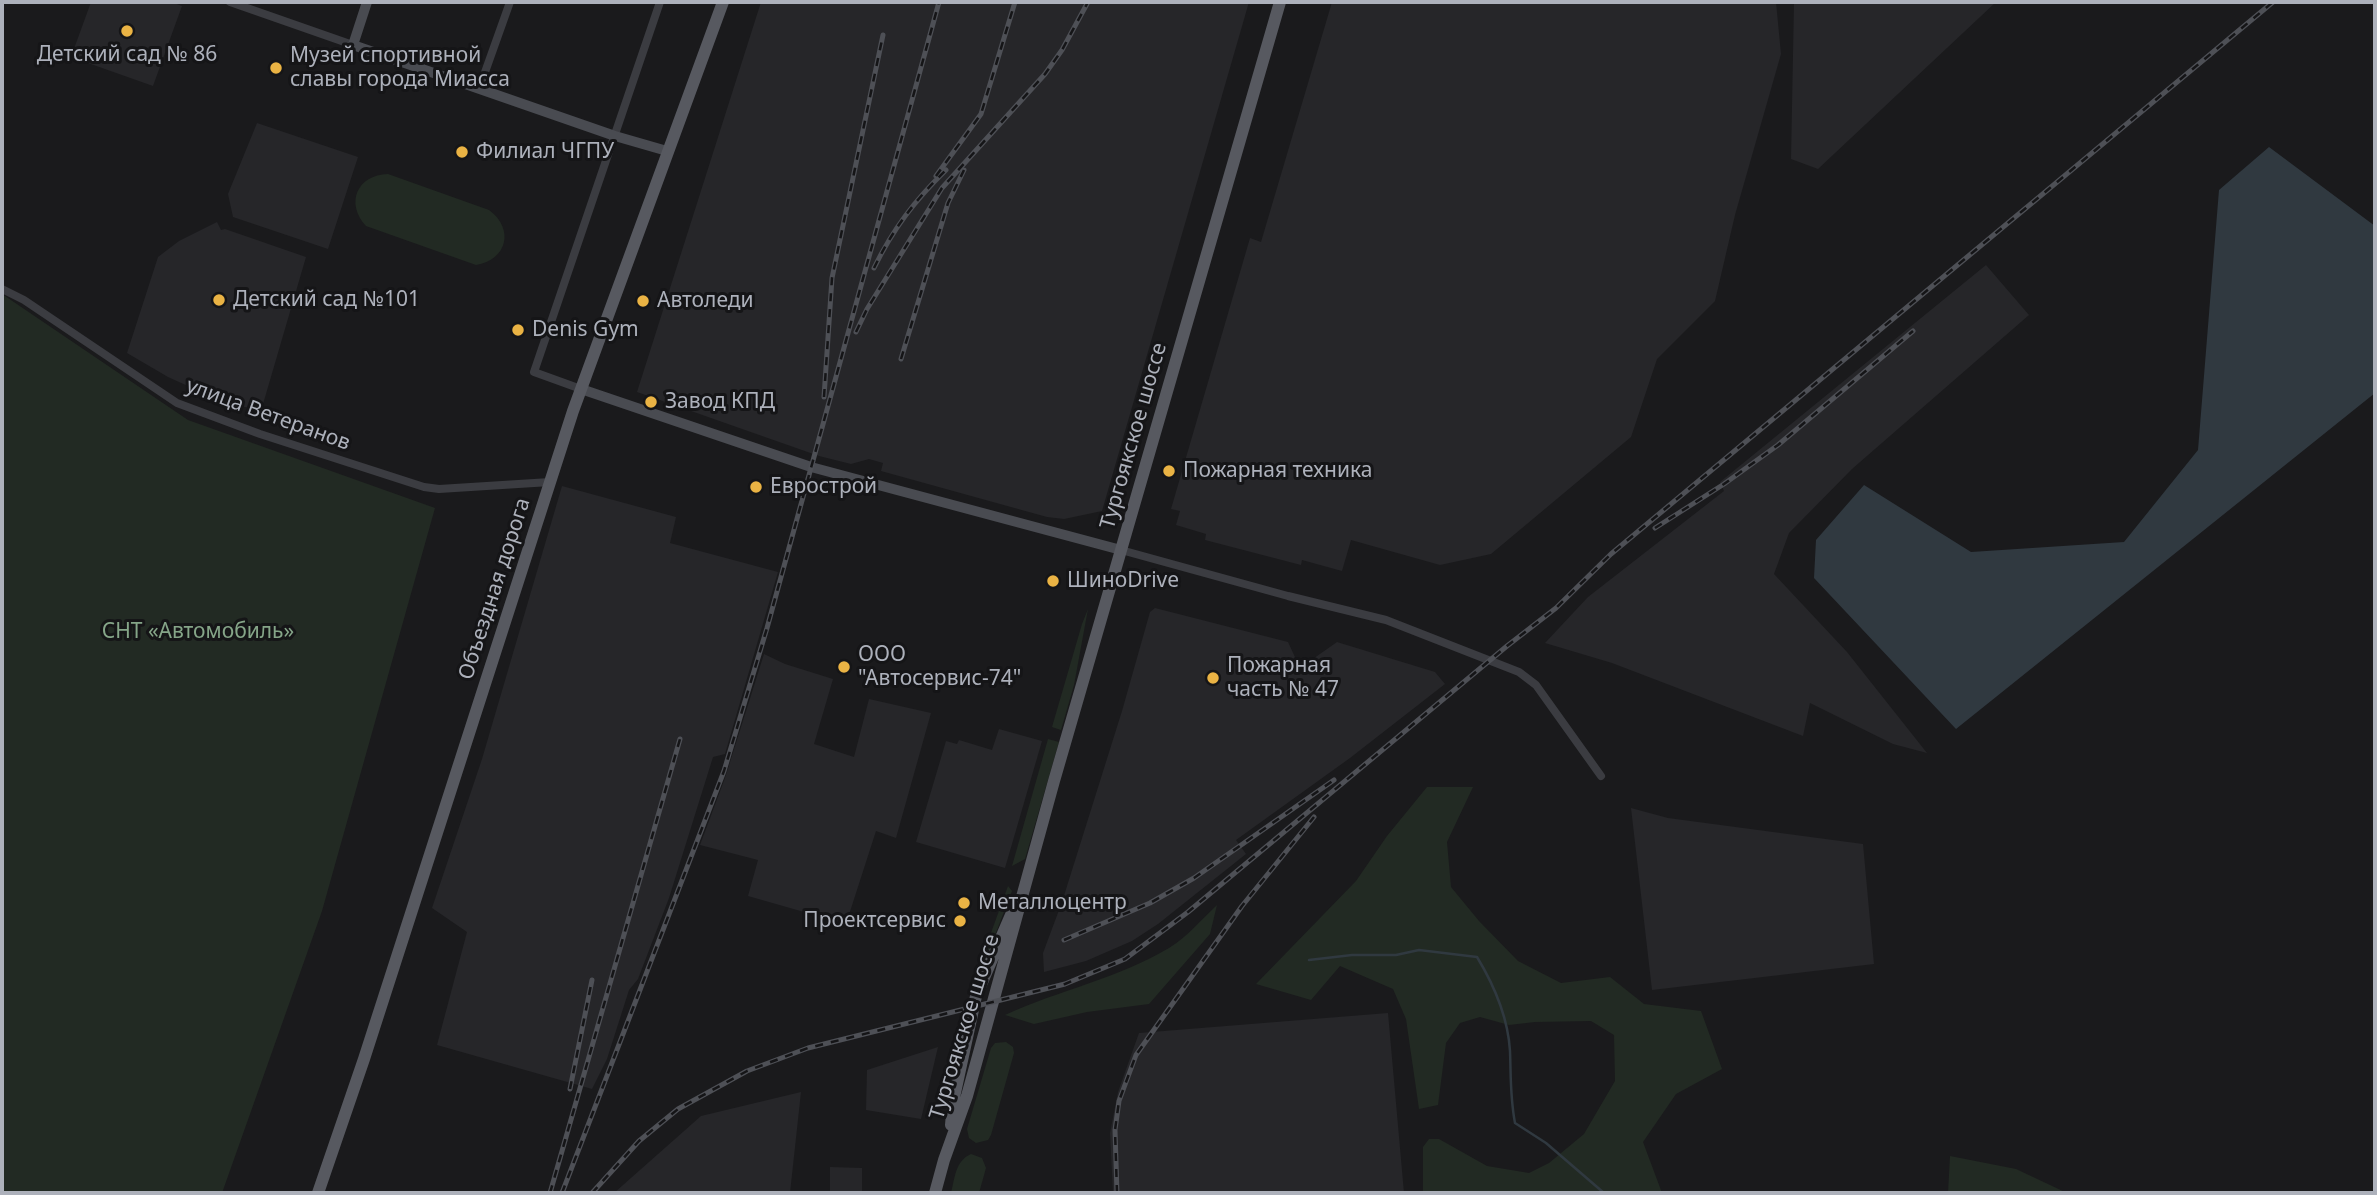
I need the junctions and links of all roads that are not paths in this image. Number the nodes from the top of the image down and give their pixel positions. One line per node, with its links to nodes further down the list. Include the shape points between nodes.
1 (230, 2): 7 (street)
2 (367, 2): 7 (street)
3 (510, 2): 8 (street)
4 (660, 2): 9 (street)
5 (723, 2): 10 (main road, Объездная дорога)
6 (1280, 2): 14 (main road, Тургоякское шоссе)
7 (353, 45): 8 (street)
8 (479, 89): 9 (street)
9 (615, 136): 10 (street); 12 (street, via 534,372)
10 (667, 151): 12 (main road, Объездная дорога)
11 (2, 289): 13 (street, улица Ветеранов, via 177,403 260,433 424,487)
12 (581, 389): 13 (main road, Объездная дорога); 14 (street, via 811,467)
13 (550, 482): 18 (main road, Объездная дорога)
14 (1121, 550): 15 (street, via 1386,620 1518,672 1536,685); 16 (main road, Тургоякское шоссе)
15 (1601, 776)
16 (1026, 881): 17 (main road, Тургоякское шоссе, via 967,1096); 17 (main road, Тургоякское шоссе, via 976,996)
17 (949, 1143): 19 (main road, Тургоякское шоссе)
18 (318, 1193)
19 (935, 1193)

